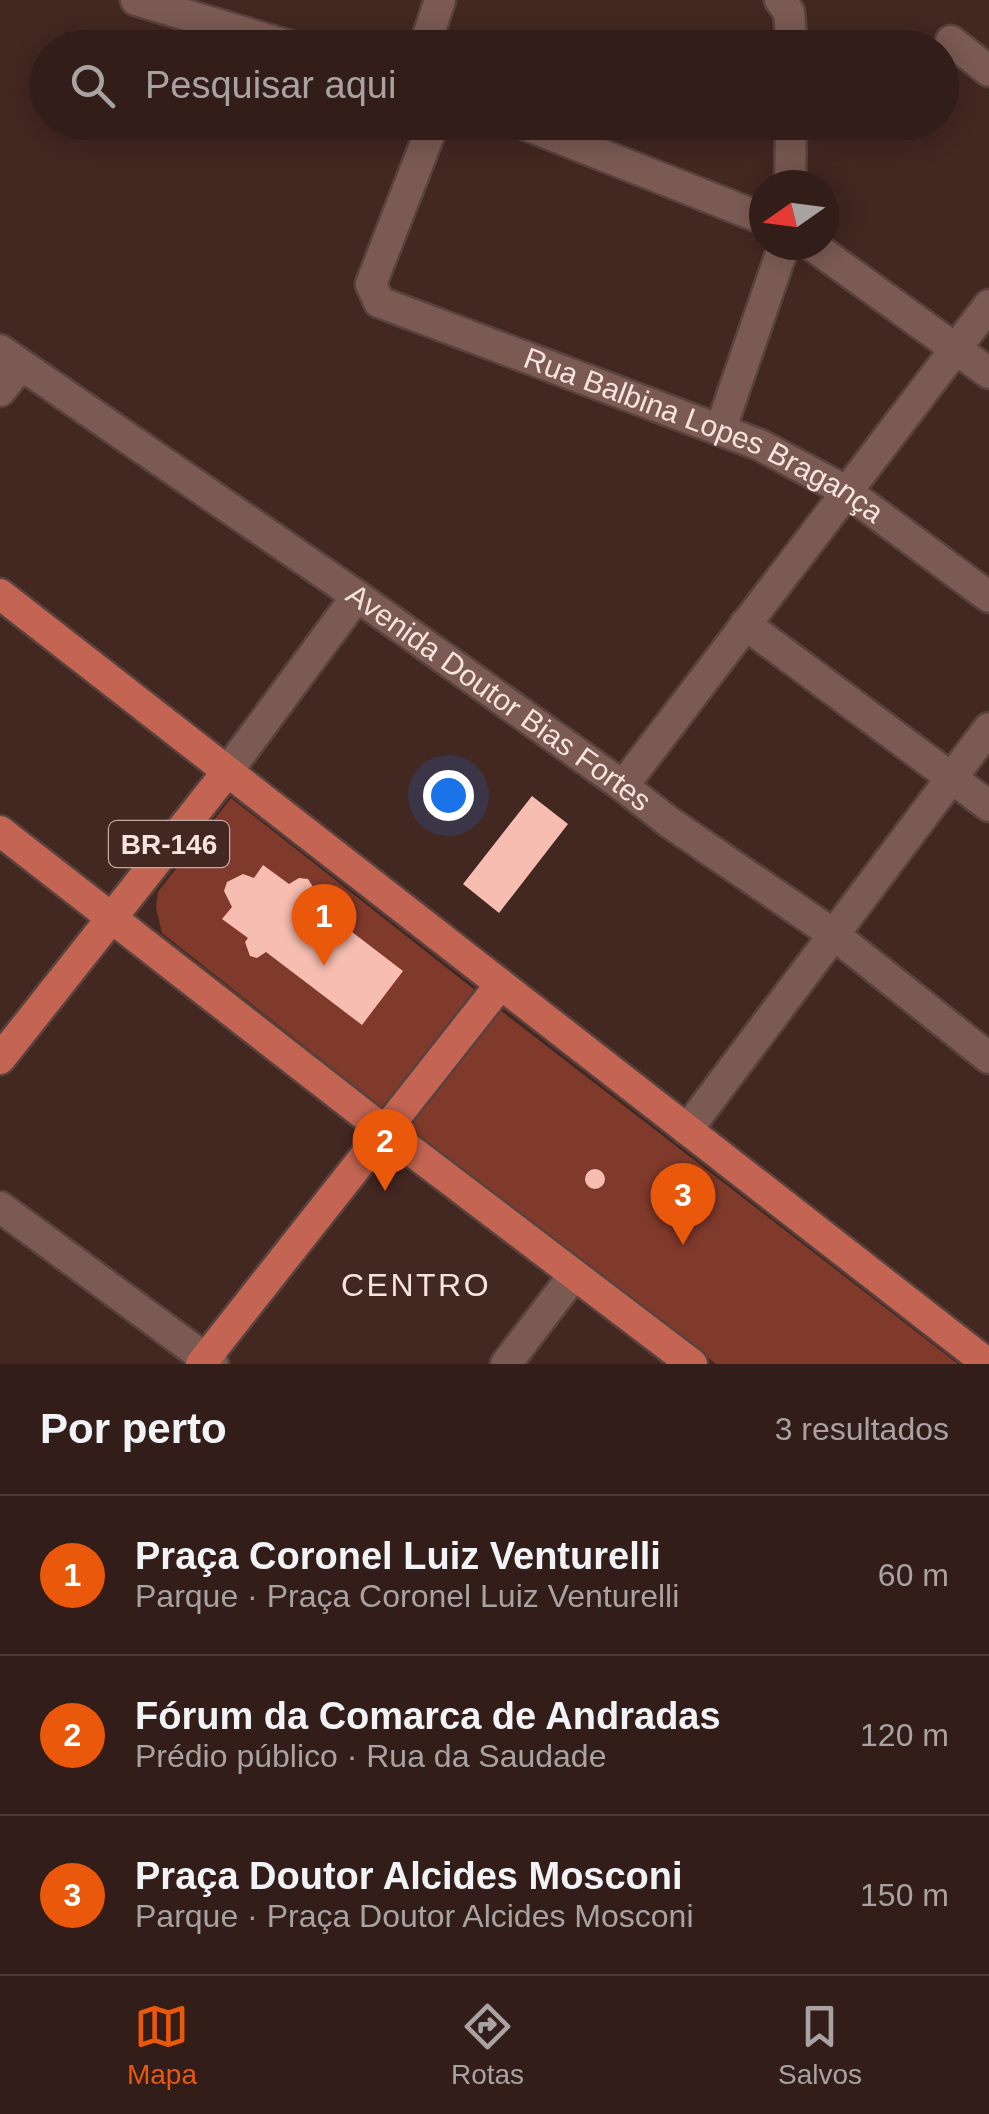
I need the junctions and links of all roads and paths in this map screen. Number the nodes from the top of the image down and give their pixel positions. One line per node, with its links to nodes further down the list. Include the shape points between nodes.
1 (141, 0): 3 (street)
2 (440, 0): 4 (street)
3 (238, 30)
4 (430, 30)
5 (959, 47): 6 (street)
6 (989, 71)
7 (427, 140): 19 (street, Rua Balbina Lopes Bragança, via 371,284 379,302)
8 (564, 140): 11 (street)
9 (791, 140): 10 (street)
10 (790, 170)
11 (749, 213)
12 (779, 260): 19 (street)
13 (833, 260): 15 (street)
14 (989, 305): 15 (street)
15 (957, 348): 17 (street); 20 (street)
16 (10, 358): 18 (street); 22 (street, Avenida Doutor Bias Fortes)
17 (989, 373)
18 (0, 392)
19 (721, 428): 20 (street, Rua Balbina Lopes Bragança)
20 (846, 490): 23 (street, Rua Balbina Lopes Bragança); 24 (street)
21 (0, 594): 26 (main road)
22 (356, 596): 26 (street); 28 (street, Avenida Doutor Bias Fortes)
23 (989, 597)
24 (746, 624): 27 (street); 28 (street)
25 (989, 728): 27 (street)
26 (226, 772): 31 (main road, BR-146); 33 (main road, BR-146)
27 (951, 778): 29 (street); 32 (street)
28 (623, 786): 32 (street, Avenida Doutor Bias Fortes)
29 (989, 806)
30 (0, 831): 31 (main road)
31 (112, 916): 35 (main road, BR-146); 37 (main road)
32 (833, 934): 34 (street, Avenida Doutor Bias Fortes); 36 (street)
33 (500, 985): 36 (main road, BR-146); 37 (main road)
34 (989, 1058)
35 (0, 1059)
36 (687, 1130): 43 (main road, BR-146)
37 (385, 1131): 39 (main road); 40 (main road)
38 (0, 1207): 40 (street)
39 (574, 1276): 41 (street); 42 (main road)
40 (206, 1362)
41 (506, 1364)
42 (692, 1364)
43 (988, 1364)

